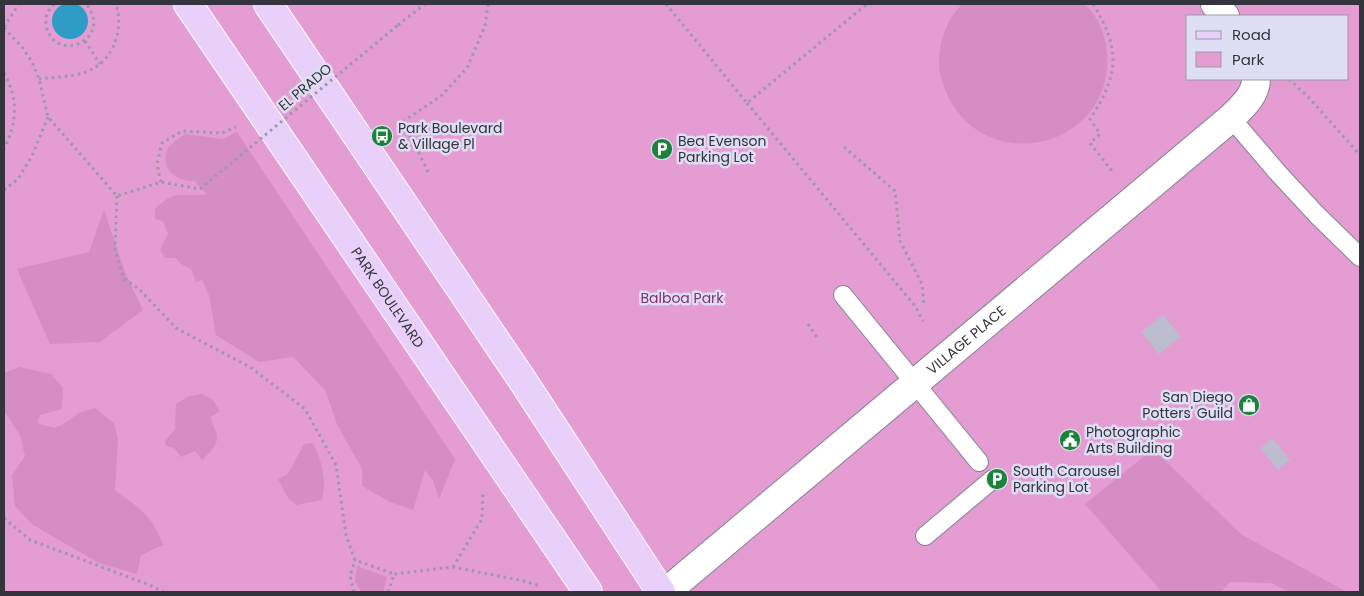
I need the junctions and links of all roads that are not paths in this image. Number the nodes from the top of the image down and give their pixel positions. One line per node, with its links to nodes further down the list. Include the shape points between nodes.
1 (188, 4): 13 (main road, PARK BOULEVARD)
2 (268, 4): 14 (main road, via 521,378)
3 (1215, 4): 4 (street)
4 (1224, 15)
5 (1256, 80): 6 (street, VILLAGE PLACE, via 1246,104)
6 (1232, 118): 7 (lane, via 1279,174); 9 (street, VILLAGE PLACE)
7 (1360, 257)
8 (843, 295): 9 (lane)
9 (914, 383): 10 (lane); 15 (street, VILLAGE PLACE)
10 (979, 462)
11 (993, 479): 12 (lane)
12 (924, 536)
13 (588, 592)
14 (661, 592)
15 (666, 592)

